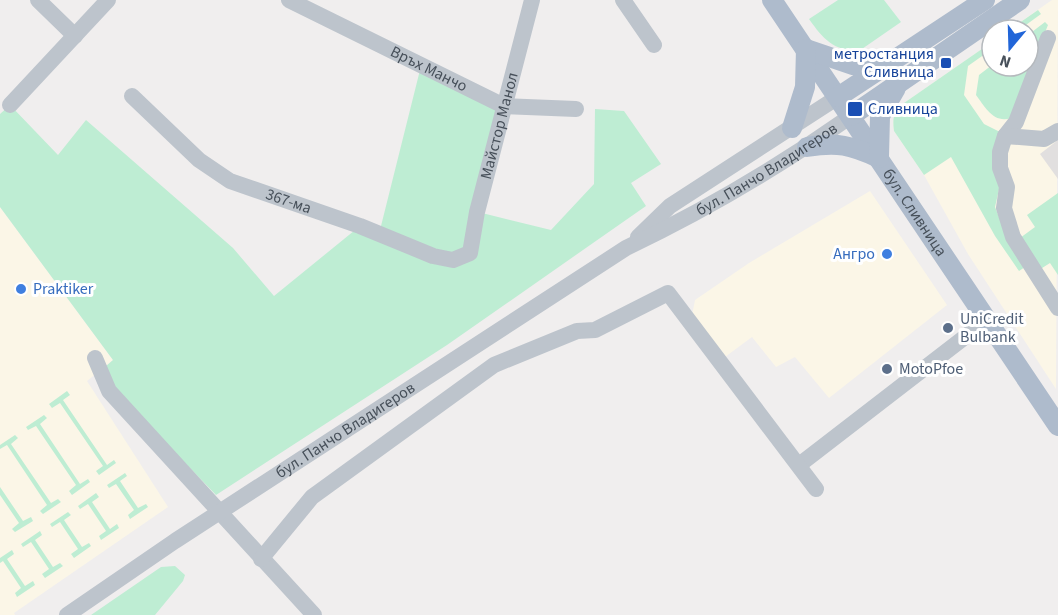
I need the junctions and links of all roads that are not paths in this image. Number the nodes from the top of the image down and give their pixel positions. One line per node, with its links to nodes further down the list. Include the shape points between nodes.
1 (38, 0): 9 (street)
2 (108, 0): 9 (street)
3 (292, 0): 18 (street, Връх Манчо)
4 (532, 0): 18 (street, Майстор Манол)
5 (623, 0): 11 (street)
6 (772, 0): 12 (main road, бул. Сливница)
7 (985, 0): 13 (main road, бул. Панчо Владигеров)
8 (1020, 0): 14 (main road, бул. Панчо Владигеров)
9 (75, 36): 17 (street)
10 (1048, 38): 23 (street, via 1016,122)
11 (654, 45)
12 (807, 49): 13 (main road, via 853,65); 16 (main road, бул. Сливница); 21 (main road, via 805,87)
13 (888, 62): 16 (main road, бул. Панчо Владигеров)
14 (901, 81): 20 (main road, бул. Панчо Владигеров); 25 (main road, via 880,116)
15 (132, 96): 27 (street, 367-ма, via 199,160 230,181 433,256 453,260)
16 (838, 97): 20 (main road, бул. Сливница); 21 (street, бул. Панчо Владигеров)
17 (10, 105)
18 (504, 106): 19 (street, Връх Манчо); 27 (street, Майстор Манол)
19 (576, 109)
20 (851, 116): 24 (street, бул. Панчо Владигеров); 25 (main road, бул. Сливница)
21 (792, 128): 26 (street, бул. Панчо Владигеров, via 670,206)
22 (1051, 135): 23 (street)
23 (1005, 136): 28 (street, via 1000,168 1007,187 1004,208 1010,228)
24 (807, 147): 25 (main road, via 835,143); 26 (street, бул. Панчо Владигеров, via 680,222)
25 (879, 159): 29 (main road, бул. Сливница)
26 (626, 248): 34 (street, бул. Панчо Владигеров)
27 (470, 254)
28 (1058, 308)
29 (987, 320): 31 (main road, бул. Сливница); 32 (street)
30 (94, 358): 34 (street, via 109,391)
31 (1058, 426)
32 (799, 465): 33 (street); 35 (street, via 668,293 595,330 577,331 494,365 312,497)
33 (816, 489)
34 (219, 513): 35 (street); 36 (street, бул. Панчо Владигеров)
35 (261, 559): 37 (street)
36 (67, 615)
37 (314, 615)

